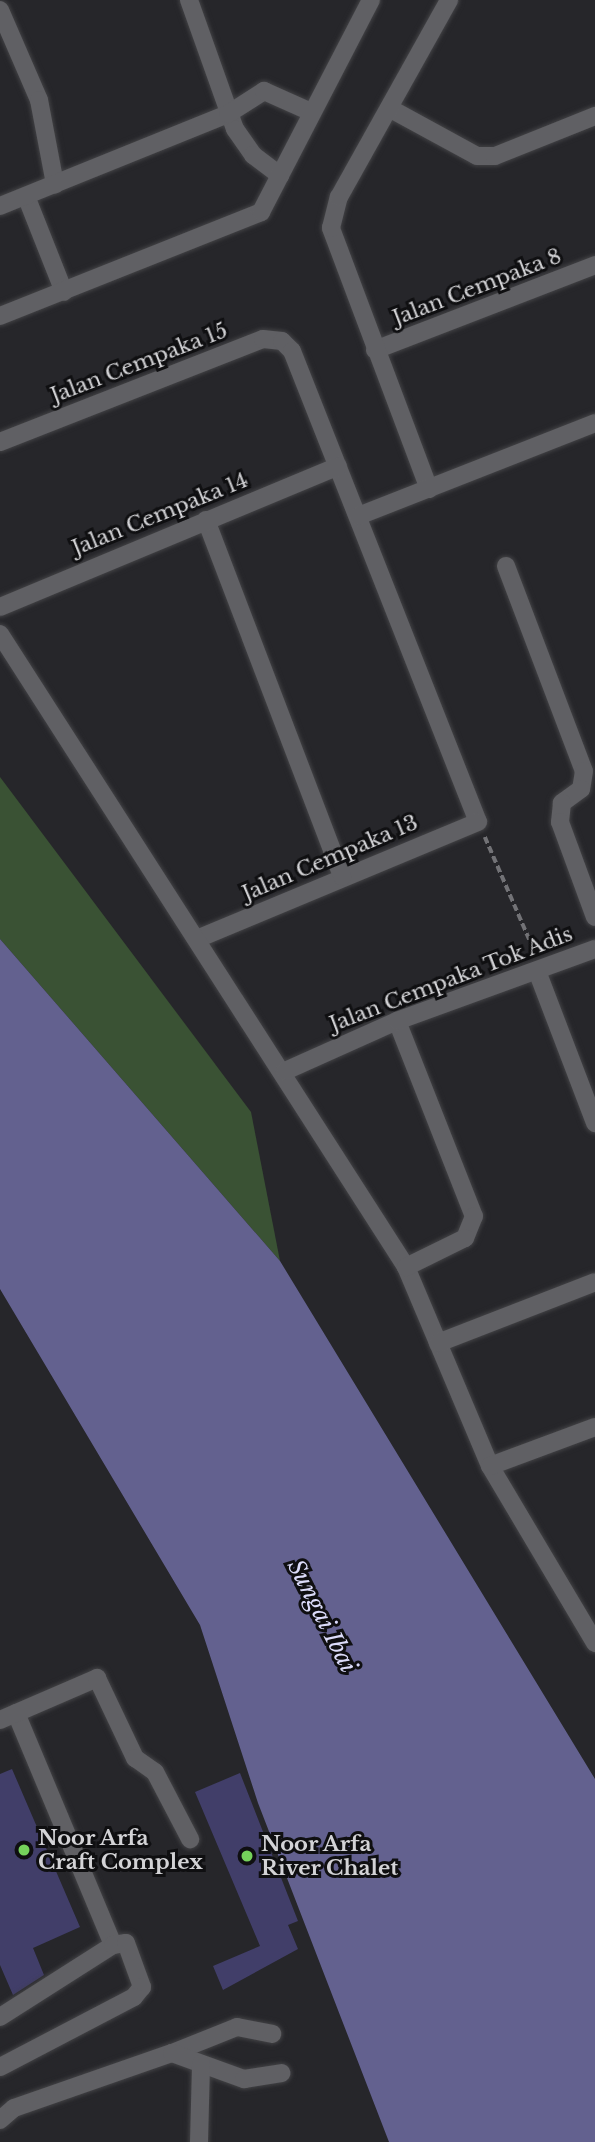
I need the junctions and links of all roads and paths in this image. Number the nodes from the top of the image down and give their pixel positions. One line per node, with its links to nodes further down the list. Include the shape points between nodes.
1 (189, 0): 7 (street)
2 (371, 0): 6 (street)
3 (449, 0): 5 (street)
4 (0, 10): 10 (street, via 39,100)
5 (389, 108): 8 (street, via 477,156 495,156); 16 (street, via 339,197 331,228)
6 (311, 112): 7 (street, via 264,91); 9 (street)
7 (228, 114): 9 (street, via 253,155); 10 (street)
8 (595, 116)
9 (281, 175): 14 (street, via 268,203 249,221)
10 (55, 184): 11 (street)
11 (26, 196): 12 (street); 14 (street)
12 (0, 206)
13 (595, 265): 16 (street, Jalan Cempaka 8)
14 (64, 292): 15 (street)
15 (0, 316)
16 (375, 351): 20 (street)
17 (595, 423): 20 (street)
18 (0, 442): 19 (street, Jalan Cempaka 15, via 263,340 282,341 292,351)
19 (338, 466): 21 (street); 22 (street, Jalan Cempaka 14)
20 (429, 489): 21 (street)
21 (358, 516): 26 (street)
22 (205, 520): 24 (street, Jalan Cempaka 14); 27 (street)
23 (506, 566): 28 (street, via 584,771 581,789 562,803 559,822)
24 (0, 607)
25 (0, 634): 29 (street)
26 (478, 822): 27 (street, Jalan Cempaka 13); 31 (path, via 531,933)
27 (342, 877): 29 (street, Jalan Cempaka 13)
28 (595, 916)
29 (200, 938): 33 (street)
30 (593, 950): 31 (street, Jalan Cempaka Tok Adis)
31 (537, 971): 32 (street, Jalan Cempaka Tok Adis); 34 (street)
32 (397, 1021): 33 (street, Jalan Cempaka Tok Adis); 35 (street, via 474,1216 465,1238)
33 (285, 1071): 35 (street)
34 (595, 1123)
35 (406, 1266): 37 (street)
36 (595, 1282): 37 (street)
37 (439, 1343): 39 (street)
38 (595, 1427): 39 (street)
39 (490, 1466): 41 (street)
40 (595, 1611): 41 (street)
41 (578, 1618): 42 (street)
42 (595, 1643)
43 (8, 1716): 44 (street, via 97,1678 135,1758 155,1772); 45 (street)
44 (190, 1839)
45 (113, 1945): 46 (street); 50 (street, via 126,1943 142,1987 134,1997)
46 (0, 2017)
47 (272, 2034): 48 (street, via 237,2027)
48 (172, 2053): 49 (street); 52 (street, via 14,2108)
49 (201, 2064): 51 (street, via 244,2079); 53 (street)
50 (0, 2067)
51 (282, 2073)
52 (0, 2120)
53 (200, 2142)

